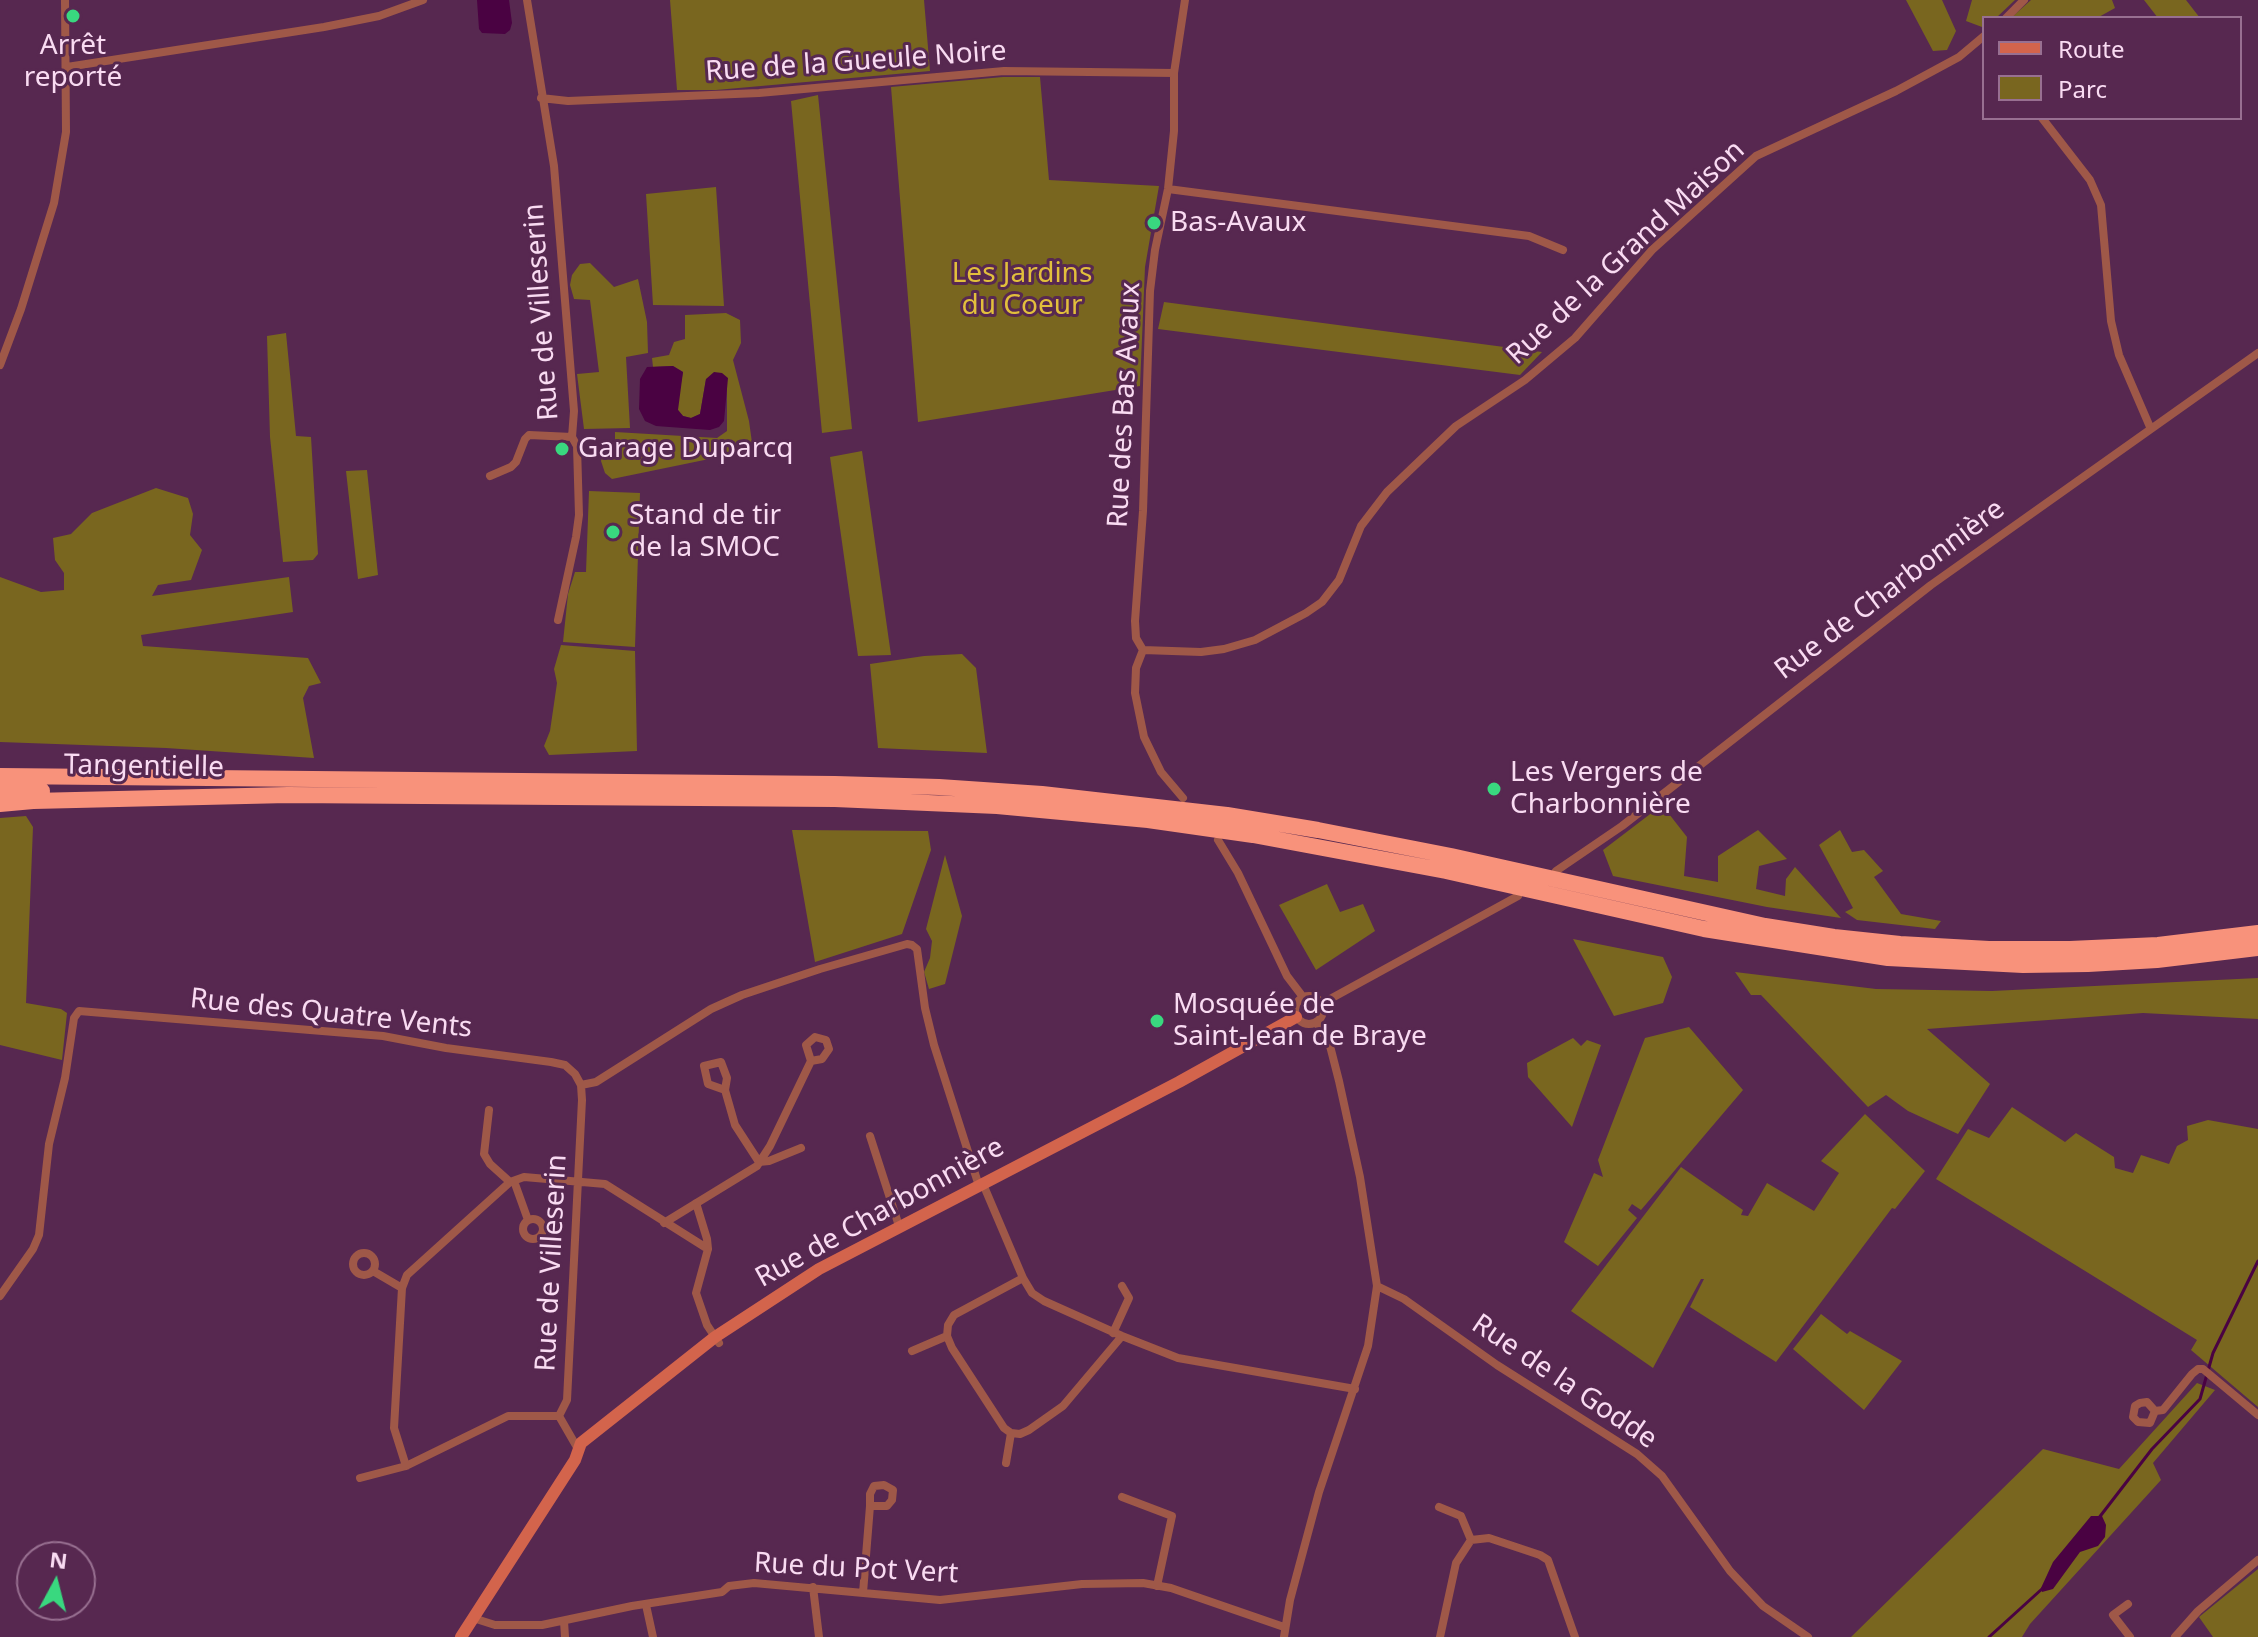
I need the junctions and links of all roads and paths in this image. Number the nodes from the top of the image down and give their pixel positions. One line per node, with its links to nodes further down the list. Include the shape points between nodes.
1 (65, 0): 10 (street)
2 (423, 0): 10 (street, via 351,22)
3 (527, 0): 12 (street, Rue de Villeserin)
4 (1185, 0): 11 (street, Rue des Bas Avaux)
5 (2024, 0): 6 (street)
6 (2008, 16)
7 (1982, 38): 8 (street, Rue de la Grand Maison)
8 (1975, 43): 9 (street); 22 (street, Rue de la Grand Maison, via 1896,91 1756,156 1652,250 1575,338 1525,380 1456,426 1387,492 1361,526 1333,591 1314,608 1255,640 1224,649)
9 (1982, 50)
10 (67, 67): 17 (street, via 66,132 54,203)
11 (1174, 73): 12 (street, Rue de la Gueule Noire, via 1004,71 759,93); 14 (street, Rue des Bas Avaux)
12 (541, 98): 19 (street, Rue de Villeserin, via 554,166)
13 (2044, 120): 18 (street, via 2090,180 2101,205 2111,321 2119,355)
14 (1168, 189): 15 (street, via 1529,236); 22 (street, Rue des Bas Avaux, via 1150,291 1135,621)
15 (1563, 250)
16 (2258, 353): 18 (street, Rue de Charbonnière)
17 (0, 365)
18 (2150, 427): 31 (street, Rue de Charbonnière, via 1931,585 1622,826)
19 (572, 437): 20 (street, via 529,435 516,462); 21 (street, Rue de Villeserin, via 577,446 579,515)
20 (490, 476)
21 (558, 620)
22 (1143, 650): 28 (street, Rue des Bas Avaux, via 1135,693 1144,737 1161,772)
23 (0, 767): 25 (highway)
24 (0, 776): 25 (highway)
25 (152, 777): 33 (highway, via 835,784 1042,794 1318,830 1765,926 1887,943 2070,949)
26 (0, 791): 27 (highway, Tangentielle)
27 (288, 795): 29 (highway); 34 (highway, via 835,799 997,806 1269,837 1719,932 1888,958 2088,964)
28 (1183, 798)
29 (0, 804)
30 (1218, 840): 35 (street, via 1287,976)
31 (1556, 871)
32 (1518, 896): 36 (street)
33 (2258, 933)
34 (2258, 948)
35 (1303, 997): 36 (street); 37 (street, via 1296,1004)
36 (1321, 1004): 38 (street)
37 (1296, 1017): 38 (street, via 1303,1023); 48 (street, Rue de Charbonnière)
38 (1316, 1022): 57 (street, via 1329,1042 1339,1081)
39 (811, 1061): 45 (street)
40 (581, 1085): 47 (street, Rue de Villeserin); 48 (street, via 596,1082 742,995 912,945 917,949 934,1045); 59 (street, Rue des Quatre Vents, via 565,1065 383,1036 79,1011 49,1144 39,1235)
41 (725, 1090): 45 (street, via 735,1125)
42 (489, 1110): 46 (street, via 484,1154)
43 (870, 1136): 52 (street)
44 (801, 1148): 45 (street)
45 (759, 1162): 49 (street)
46 (512, 1182): 47 (street, via 524,1177); 50 (street); 58 (street, via 407,1275)
47 (577, 1182): 51 (street, via 605,1184); 67 (street, Rue de Villeserin, via 567,1400)
48 (981, 1185): 52 (street, Rue de Charbonnière); 55 (street)
49 (696, 1203): 51 (street); 53 (street)
50 (528, 1220)
51 (664, 1223): 53 (street)
52 (899, 1226): 62 (street, Rue de Charbonnière, via 792,1284)
53 (708, 1249): 62 (street, via 696,1293)
54 (373, 1271): 58 (street)
55 (1023, 1278): 60 (street, via 1037,1297); 61 (street, via 954,1315)
56 (1122, 1286): 60 (street, via 1129,1298)
57 (1377, 1286): 64 (street); 93 (street, Rue de la Godde, via 1637,1454 1662,1476 1730,1571 1772,1613)
58 (402, 1288): 71 (street, via 394,1428)
59 (0, 1296)
60 (1117, 1334): 64 (street, via 1178,1358); 68 (street, via 1063,1406 1029,1430)
61 (947, 1336): 63 (street); 68 (street)
62 (717, 1340): 69 (street, Rue de Charbonnière)
63 (912, 1351)
64 (1355, 1389): 85 (street, via 1319,1492)
65 (2155, 1411): 66 (street, via 2163,1410 2192,1374 2203,1369)
66 (2258, 1415)
67 (559, 1416): 69 (street); 71 (street, via 508,1416)
68 (1011, 1433): 70 (street)
69 (578, 1449): 83 (street, Rue de Charbonnière)
70 (1006, 1463)
71 (406, 1466): 72 (street)
72 (360, 1478)
73 (1122, 1497): 78 (street, via 1172,1516)
74 (870, 1506): 80 (street)
75 (1439, 1507): 76 (street, via 1461,1516)
76 (1471, 1540): 91 (street, via 1456,1563); 92 (street, via 1497,1540 1545,1557)
77 (2258, 1560): 95 (street)
78 (1157, 1586): 80 (street, Rue du Pot Vert, via 1082,1584 940,1600); 85 (street, Rue du Pot Vert)
79 (813, 1587): 80 (street, Rue du Pot Vert); 82 (street, Rue du Pot Vert, via 745,1583); 89 (street)
80 (863, 1593)
81 (2128, 1604): 94 (street, via 2113,1615)
82 (646, 1605): 84 (street, Rue du Pot Vert); 88 (street)
83 (473, 1618): 84 (street, Rue du Pot Vert, via 495,1625); 86 (street, Rue de Charbonnière)
84 (564, 1621): 87 (street)
85 (1284, 1627): 90 (street)
86 (461, 1637)
87 (565, 1637)
88 (653, 1637)
89 (819, 1637)
90 (1284, 1637)
91 (1440, 1637)
92 (1575, 1637)
93 (1808, 1637)
94 (2130, 1637)
95 (2175, 1637)

